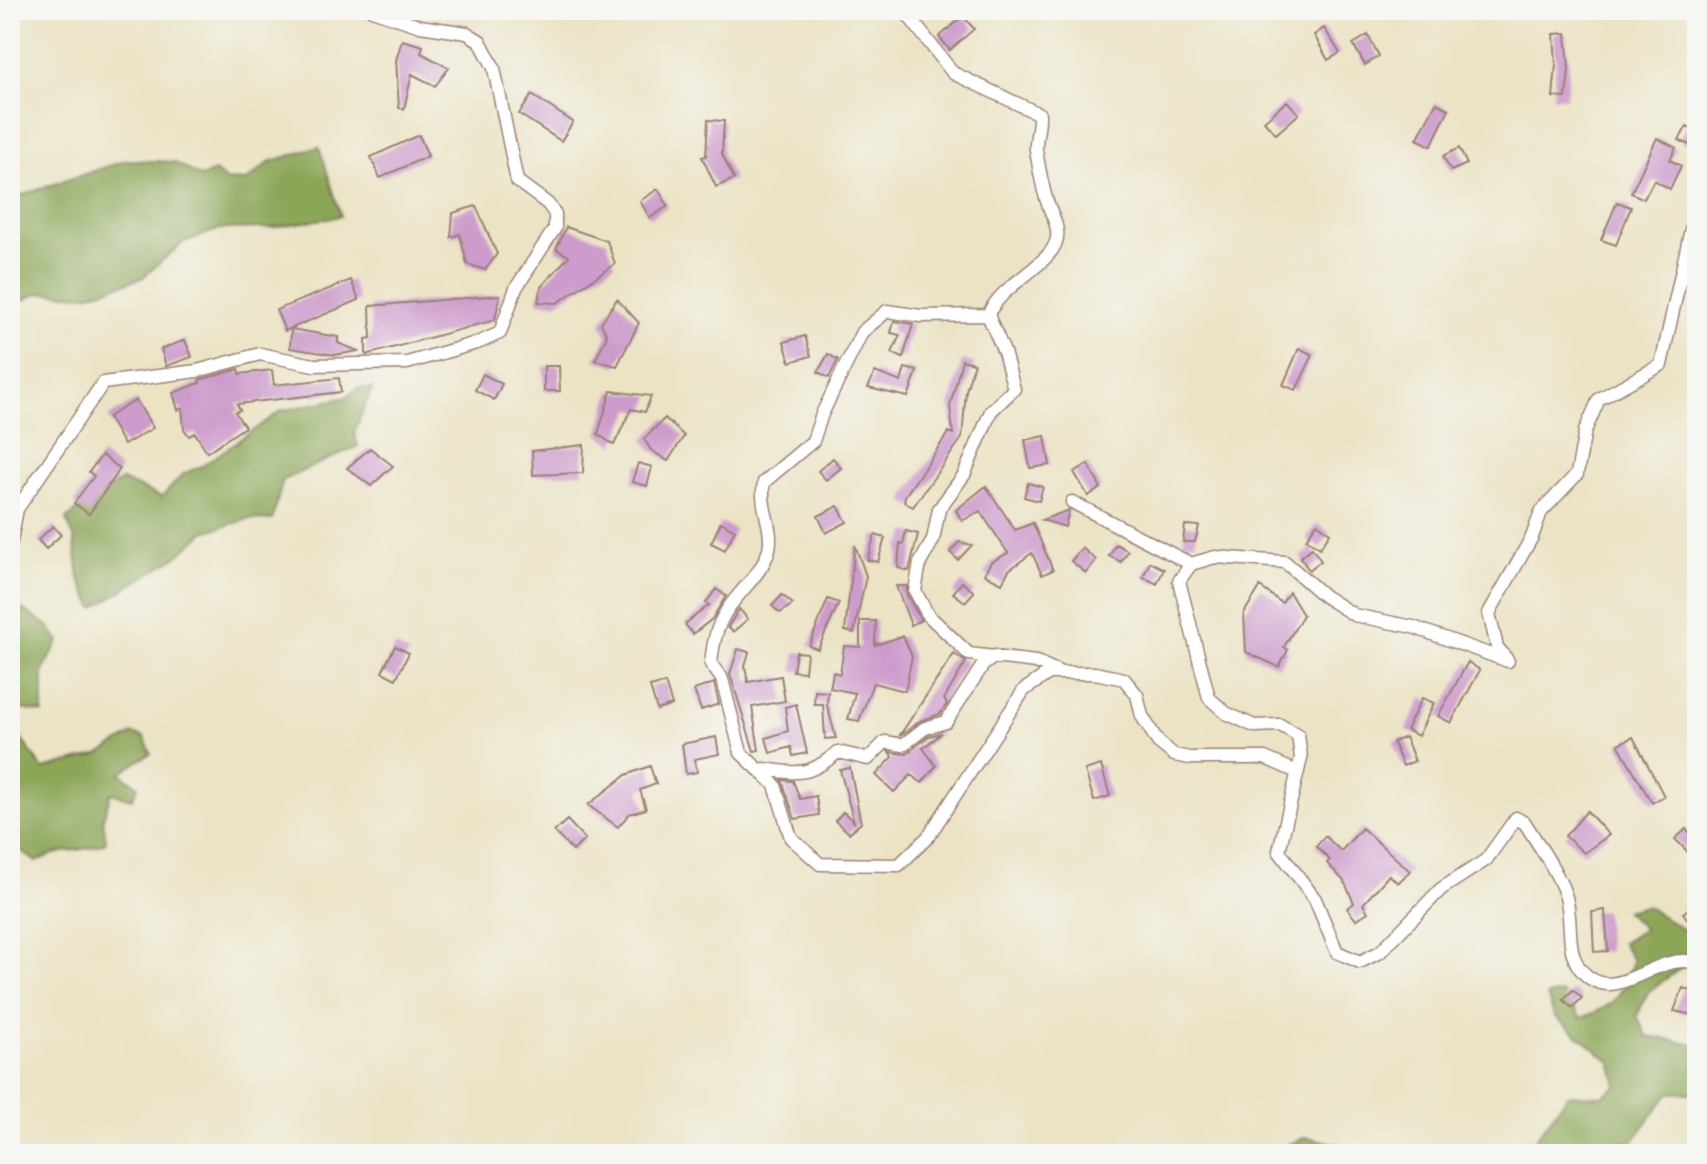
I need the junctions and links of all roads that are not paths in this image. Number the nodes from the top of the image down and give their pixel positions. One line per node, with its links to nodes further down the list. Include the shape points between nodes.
1 (372, 10): 6 (street, via 420,26 467,33 480,41 494,68 517,181 555,214 555,228 516,288 500,333 407,363 314,365 260,354 197,371 103,383 17,509)
2 (904, 10): 4 (street, via 953,73 1039,114 1035,147 1049,207 1058,222 1058,239 1049,254 996,299)
3 (1697, 202): 7 (street, via 1661,365 1599,399 1585,431 1577,474 1541,512 1489,613 1497,647 1508,661 1413,627 1354,615 1285,562 1215,557)
4 (988, 315): 8 (street, via 1014,389 991,411 964,475 939,509 915,591 934,622 969,654); 9 (street, via 887,311 862,332 813,441 764,482 760,500 770,538 768,552 727,610 714,637 711,664 722,679 741,753 775,785 791,838 820,864 899,865 928,837 1024,690 1049,673)
5 (1072, 502): 7 (street)
6 (10, 546)
7 (1191, 564): 11 (street, via 1179,581 1209,698 1254,726 1280,725 1298,735)
8 (995, 656): 9 (street, via 1036,662); 10 (street, via 983,665 946,722 925,728 903,745 885,742 868,759 838,752 816,770 799,774)
9 (1062, 673): 11 (street, via 1124,679 1158,742 1174,755 1265,758)
10 (764, 769)
11 (1297, 772): 12 (street, via 1279,851 1315,899 1337,952 1351,960 1360,962 1380,952 1441,889 1486,860 1516,818 1525,823 1565,894 1573,960 1587,976 1602,985 1628,981 1666,961)
12 (1697, 963)

